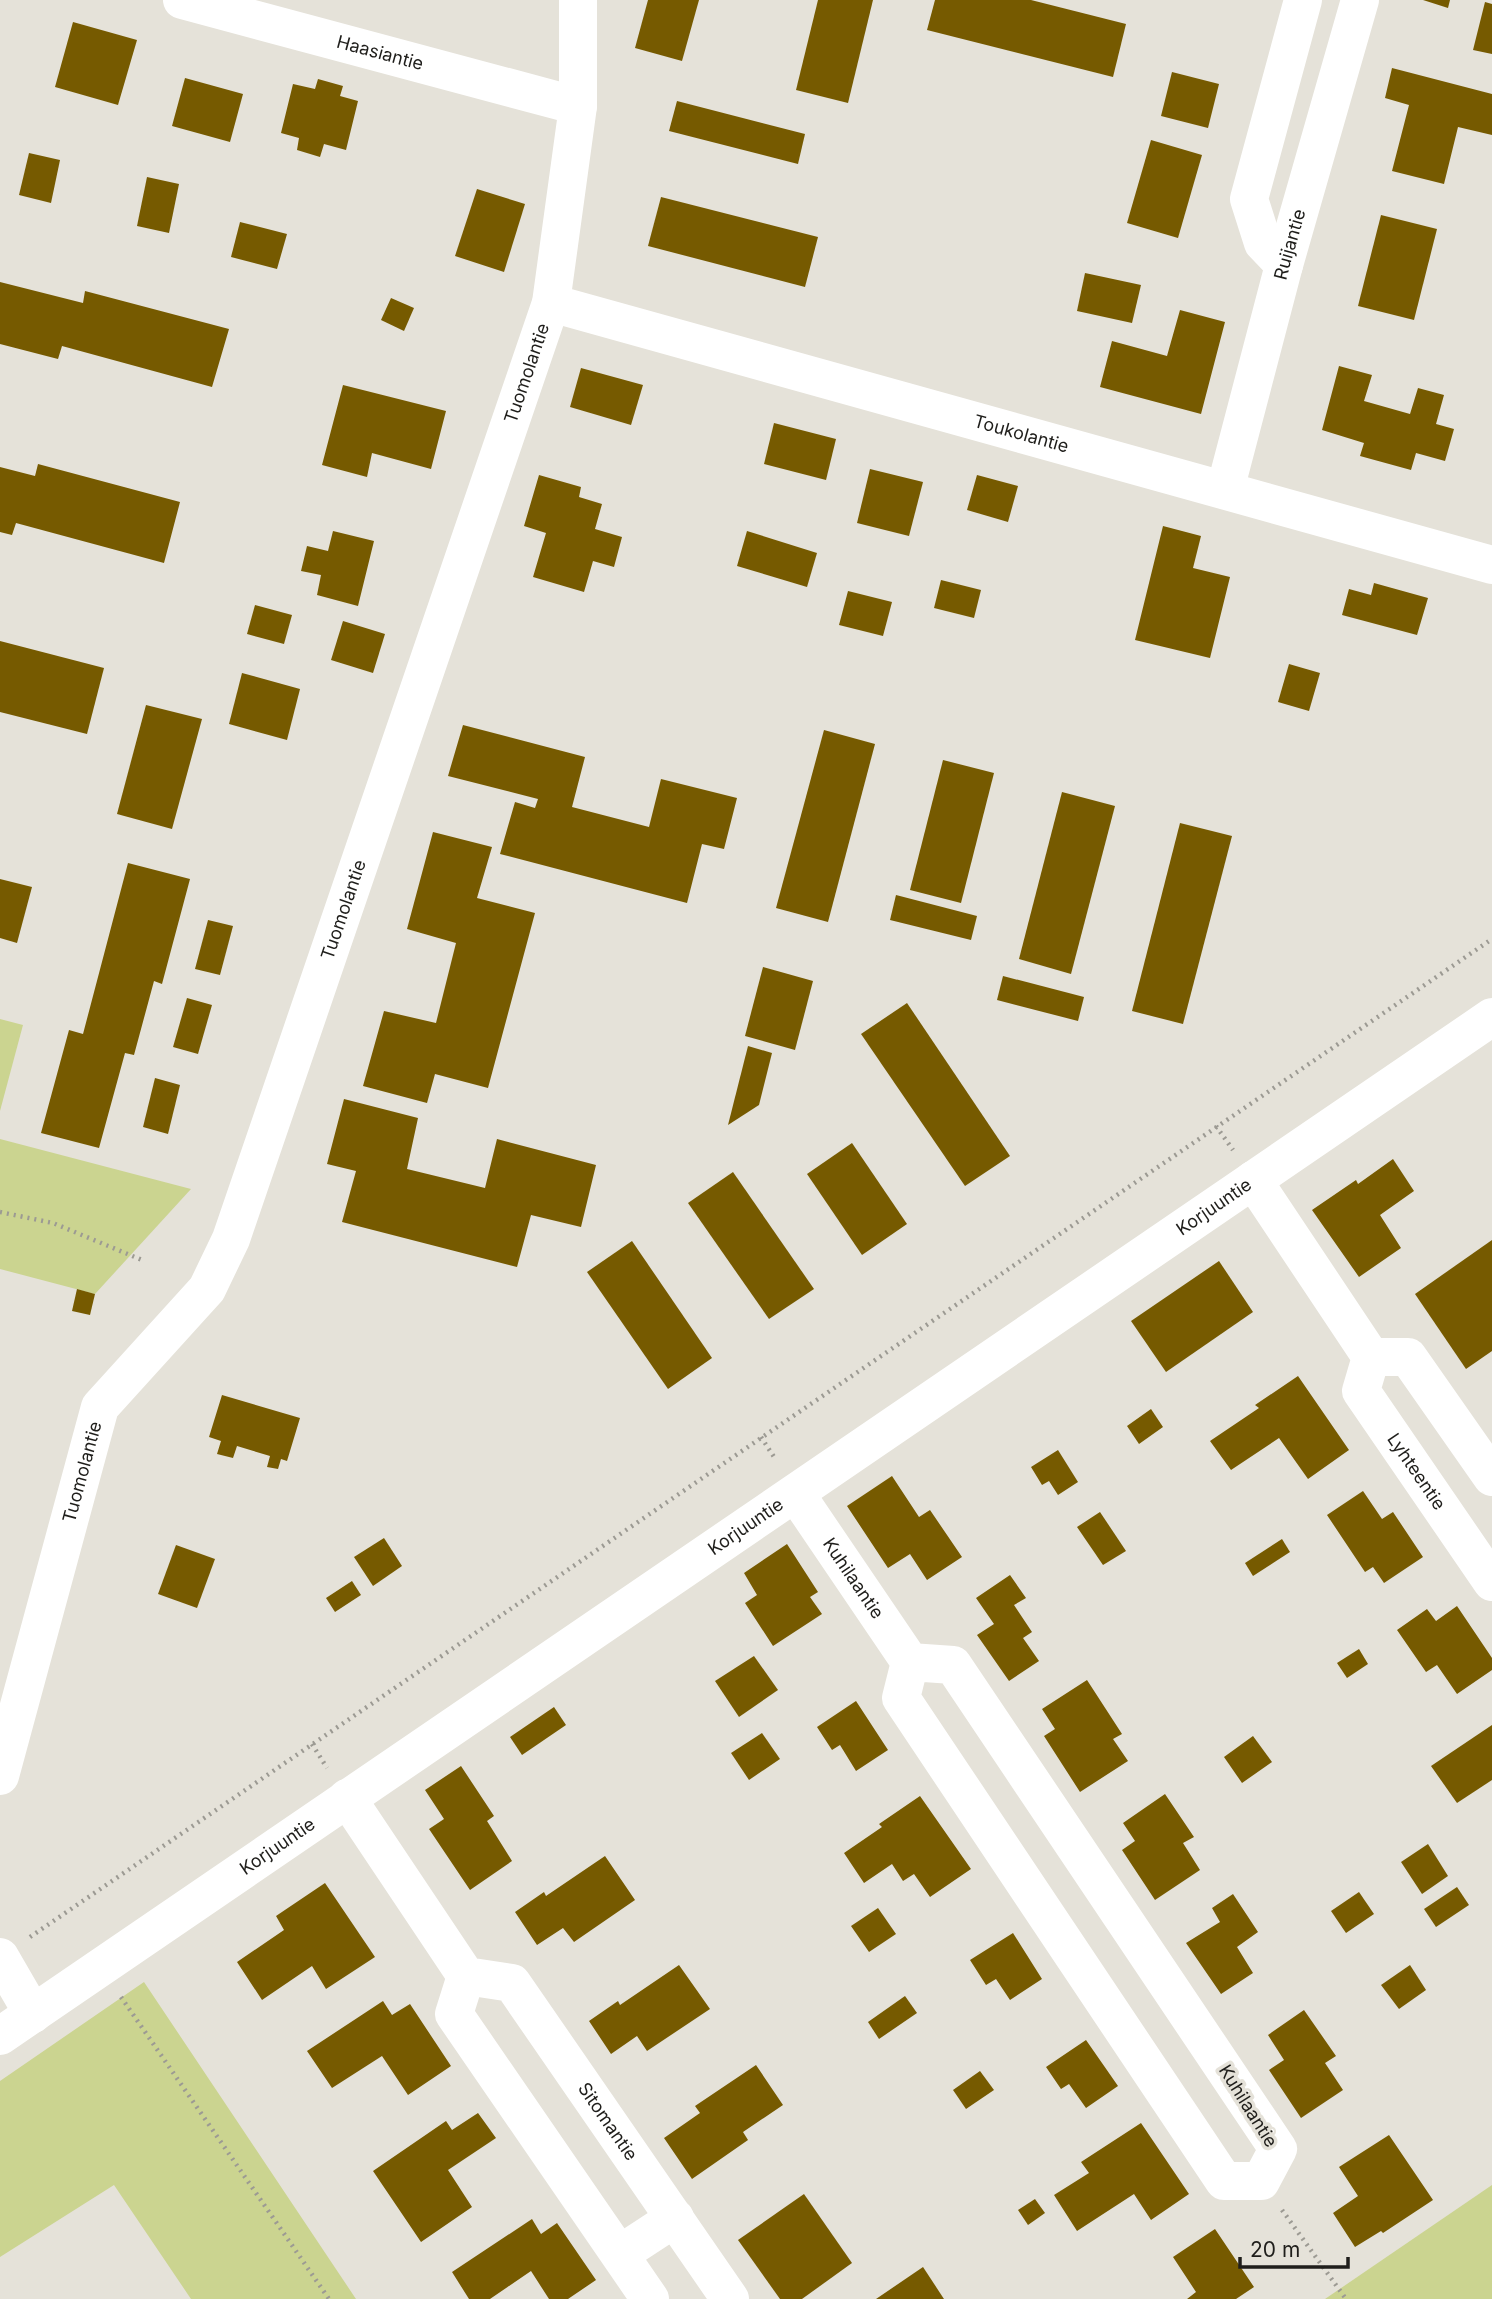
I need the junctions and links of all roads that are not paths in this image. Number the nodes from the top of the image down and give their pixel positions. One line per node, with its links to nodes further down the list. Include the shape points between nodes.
1 (182, 0): 5 (street, Haasiantie)
2 (578, 0): 5 (street, Tuomolantie)
3 (1303, 0): 6 (street, via 1249,199 1263,243)
4 (1360, 0): 6 (street, Ruijantie)
5 (578, 106): 7 (street, Tuomolantie)
6 (1284, 265): 8 (street, Ruijantie)
7 (551, 303): 8 (street, Toukolantie); 17 (street, Tuomolantie, via 231,1239 207,1289 100,1407)
8 (1225, 491): 9 (street, Toukolantie)
9 (1492, 565)
10 (1492, 1017): 11 (street, Korjuuntie)
11 (1252, 1180): 12 (street); 14 (street, Korjuuntie)
12 (1371, 1357): 13 (street, via 1408,1357); 15 (street, Lyhteentie, via 1361,1391)
13 (1492, 1477)
14 (796, 1494): 16 (street, Kuhilaantie); 18 (street, Korjuuntie)
15 (1492, 1581)
16 (910, 1662): 19 (street, Kuhilaantie, via 953,1665); 20 (street, via 901,1698)
17 (0, 1776)
18 (347, 1798): 22 (street); 23 (street, Korjuuntie)
19 (1101, 1886): 20 (street); 20 (street, Kuhilaantie, via 1278,2149 1261,2181 1224,2181)
20 (1050, 1920)
21 (0, 1957): 23 (street)
22 (466, 1976): 25 (street, Sitomantie, via 512,1983); 26 (street, via 454,2014)
23 (33, 2014): 24 (street, Korjuuntie)
24 (0, 2036)
25 (675, 2218): 26 (street); 28 (street, Sitomantie)
26 (620, 2254): 27 (street)
27 (650, 2299)
28 (730, 2299)

